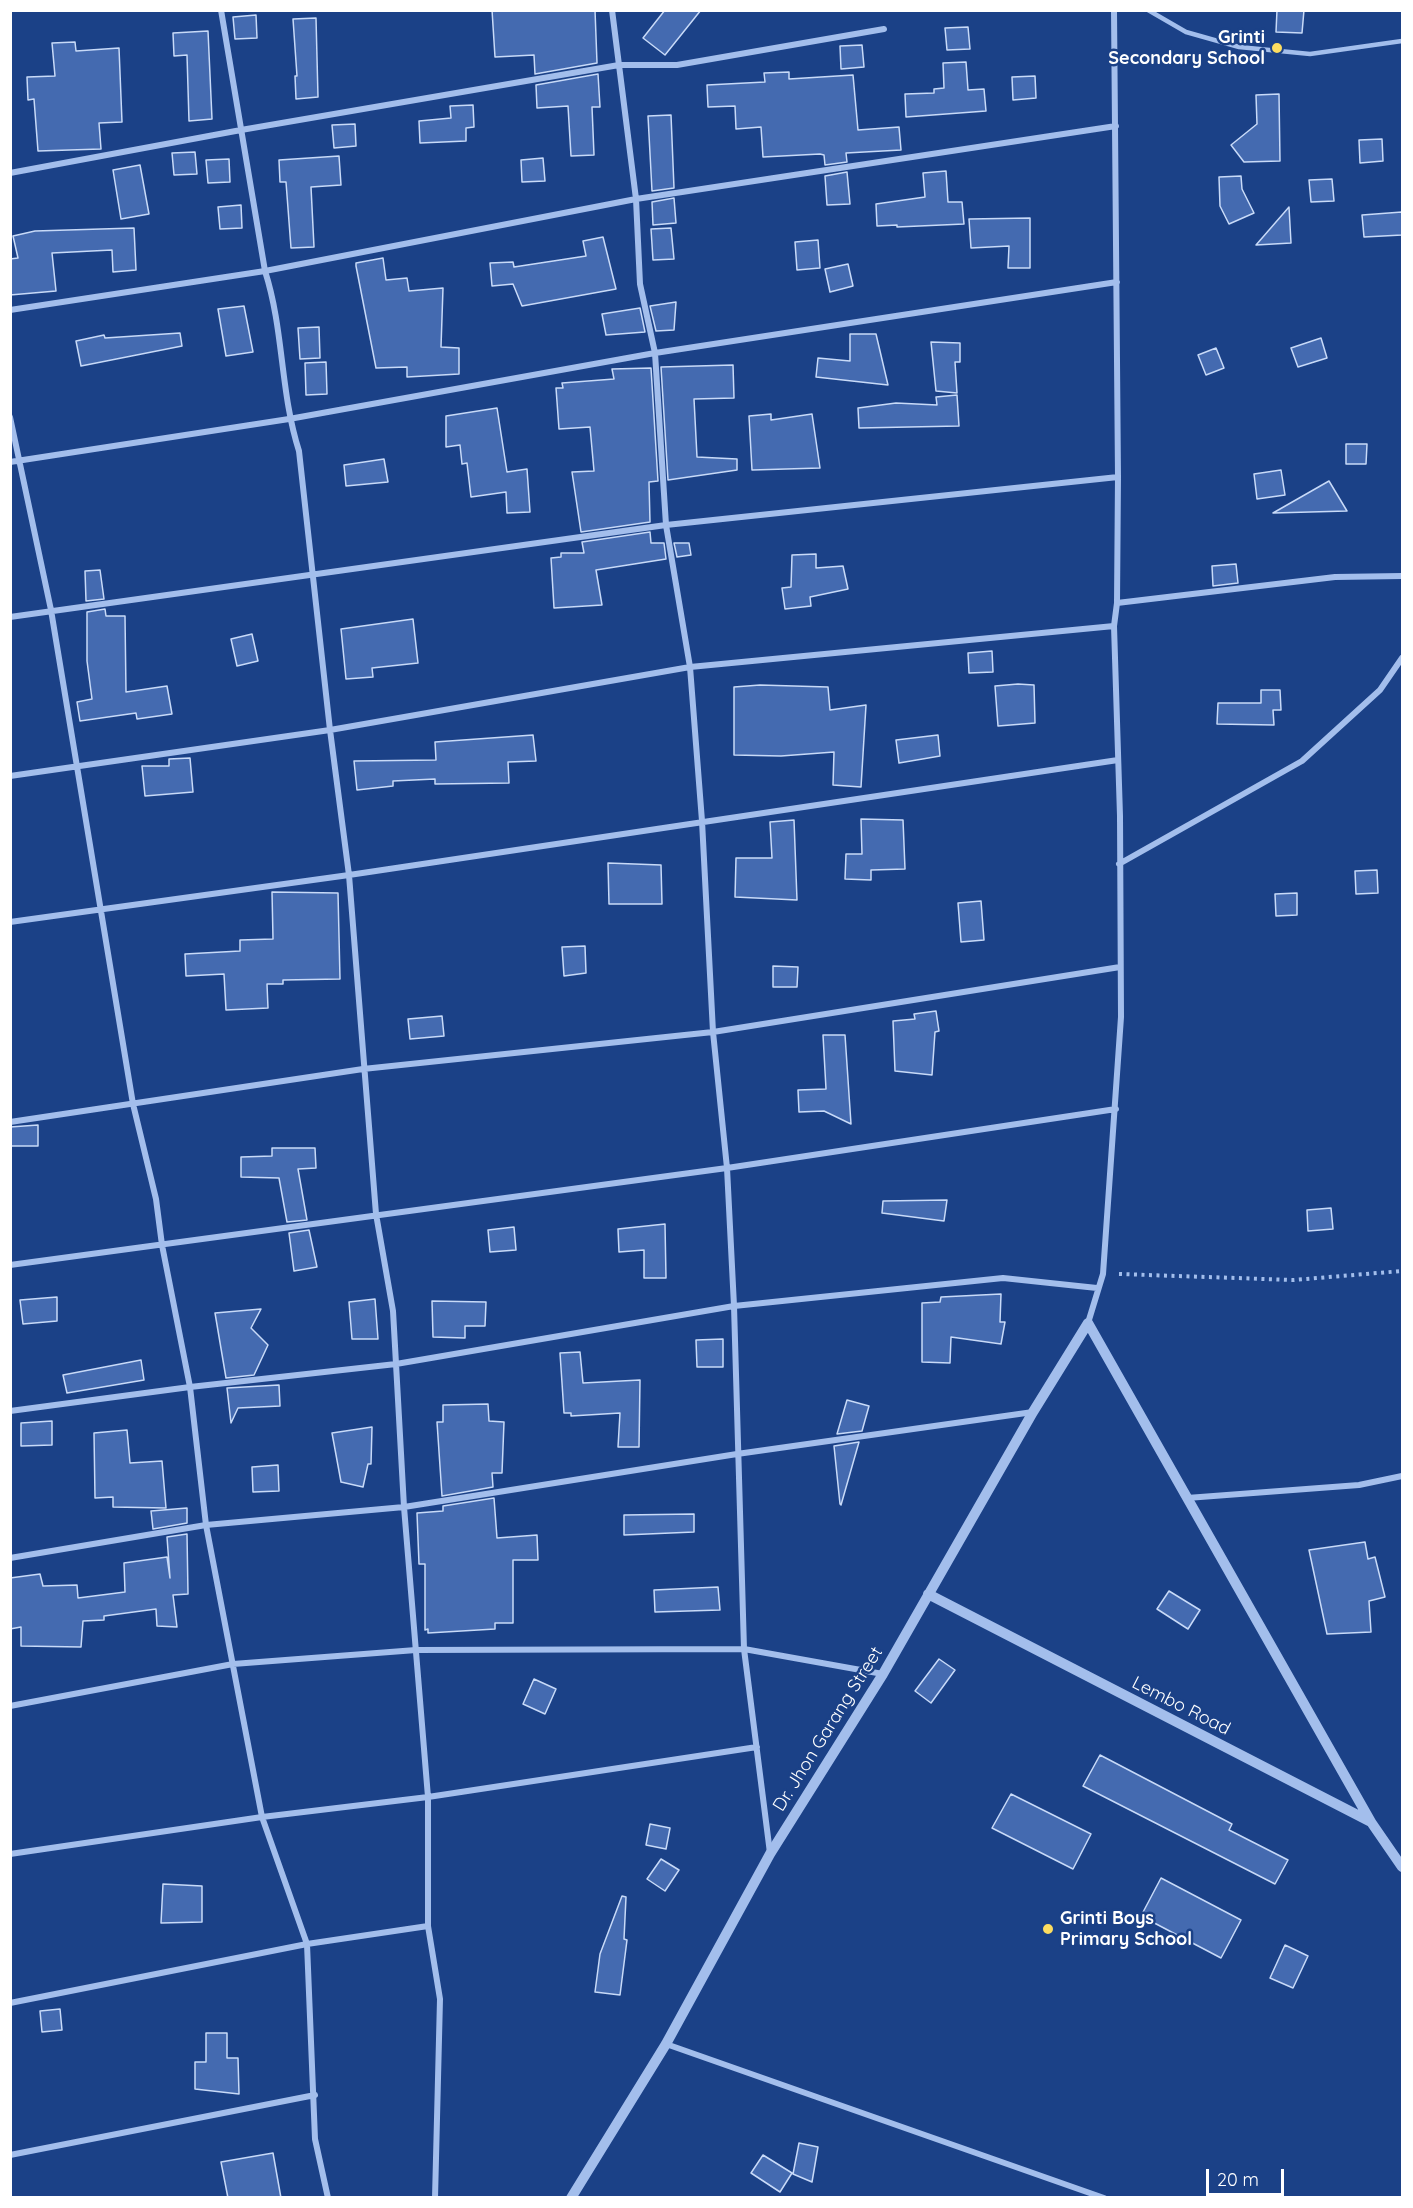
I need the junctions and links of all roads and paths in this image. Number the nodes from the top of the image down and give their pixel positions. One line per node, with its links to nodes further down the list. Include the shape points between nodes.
1 (221, 10): 9 (street)
2 (612, 10): 7 (street)
3 (1114, 10): 8 (street, Dr. Jhon Garang Street)
4 (1148, 10): 6 (lane, via 1186,32 1239,47 1310,54)
5 (884, 29): 7 (street, via 677,65)
6 (1402, 41)
7 (619, 65): 9 (street); 11 (street)
8 (1116, 126): 11 (street); 13 (street, Dr. Jhon Garang Street)
9 (241, 130): 10 (street); 12 (street)
10 (10, 173)
11 (636, 199): 12 (street); 15 (street, via 640,284)
12 (265, 271): 14 (street); 17 (street, via 273,298)
13 (1117, 282): 15 (street); 20 (street, Dr. Jhon Garang Street)
14 (10, 310)
15 (655, 353): 17 (street); 21 (street)
16 (10, 417): 18 (street)
17 (289, 419): 18 (street); 22 (street, via 300,451)
18 (19, 460): 19 (street); 25 (street)
19 (10, 462)
20 (1118, 477): 21 (street); 24 (street, Dr. Jhon Garang Street)
21 (666, 525): 22 (street); 29 (street)
22 (312, 574): 25 (street); 30 (street)
23 (1402, 576): 24 (street, via 1335,577)
24 (1118, 603): 27 (street, Dr. Jhon Garang Street)
25 (51, 610): 26 (street); 32 (street)
26 (10, 617)
27 (1114, 626): 29 (street); 31 (street, Dr. Jhon Garang Street)
28 (1402, 657): 35 (street, via 1380,690 1302,761)
29 (690, 667): 30 (street); 34 (street)
30 (330, 730): 32 (street); 36 (street)
31 (1118, 760): 34 (street); 35 (street, Dr. Jhon Garang Street)
32 (76, 766): 33 (street); 37 (street)
33 (10, 776)
34 (702, 821): 36 (street); 40 (street)
35 (1119, 864): 39 (street, Dr. Jhon Garang Street)
36 (349, 875): 37 (street); 41 (street)
37 (101, 908): 38 (street); 42 (street)
38 (10, 922)
39 (1120, 968): 40 (street); 43 (street, Dr. Jhon Garang Street)
40 (713, 1032): 41 (street); 45 (street)
41 (363, 1069): 42 (street); 46 (street)
42 (133, 1104): 44 (street); 47 (street, via 156,1199)
43 (1116, 1110): 45 (street); 50 (street, Dr. Jhon Garang Street)
44 (10, 1122)
45 (727, 1168): 46 (street); 52 (street)
46 (376, 1214): 47 (street); 54 (street, via 393,1311)
47 (162, 1245): 48 (street); 55 (street)
48 (10, 1265)
49 (1402, 1271): 50 (path, via 1294,1280)
50 (1103, 1274): 51 (street, Dr. Jhon Garang Street)
51 (1097, 1288): 52 (street, via 1003,1278); 53 (street, Dr. Jhon Garang Street)
52 (734, 1306): 54 (street); 58 (street)
53 (1088, 1323): 57 (street, Dr. Jhon Garang Street); 60 (street)
54 (396, 1364): 55 (street); 61 (street)
55 (190, 1387): 56 (street); 62 (street)
56 (10, 1411)
57 (1033, 1413): 58 (street); 64 (street, Dr. Jhon Garang Street)
58 (737, 1454): 61 (street); 65 (street)
59 (1402, 1476): 60 (street, via 1359,1485)
60 (1187, 1498): 73 (street)
61 (404, 1507): 62 (street); 66 (street)
62 (206, 1525): 63 (street); 67 (street)
63 (10, 1558)
64 (928, 1594): 68 (street, Dr. Jhon Garang Street); 73 (street, Lembo Road)
65 (744, 1649): 66 (street); 68 (street); 70 (street)
66 (416, 1650): 67 (street); 71 (street)
67 (233, 1664): 69 (street); 72 (street)
68 (883, 1674): 75 (street, Dr. Jhon Garang Street)
69 (10, 1706)
70 (757, 1747): 71 (street); 75 (street)
71 (428, 1797): 72 (street); 77 (street)
72 (262, 1817): 74 (street); 78 (street)
73 (1371, 1822): 76 (street, Lembo Road)
74 (10, 1854)
75 (770, 1854): 80 (street, Dr. Jhon Garang Street)
76 (1402, 1867)
77 (428, 1926): 78 (street); 84 (street, via 440,1999)
78 (307, 1944): 79 (street); 81 (street)
79 (10, 2003)
80 (666, 2044): 85 (street, Dr. Jhon Garang Street); 86 (street)
81 (315, 2095): 82 (street); 83 (street, via 315,2139)
82 (10, 2155)
83 (328, 2198)
84 (435, 2198)
85 (571, 2198)
86 (1104, 2198)

